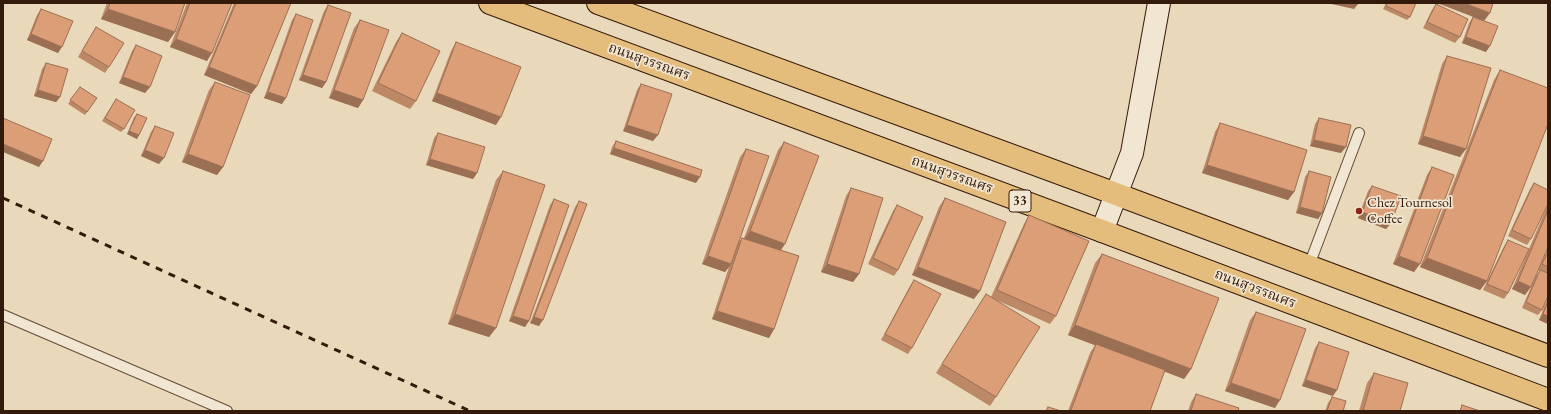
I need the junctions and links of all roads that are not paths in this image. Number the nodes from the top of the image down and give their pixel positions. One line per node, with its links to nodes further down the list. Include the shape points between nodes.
1 (490, 3): 6 (main road, ถนนสุวรรณศร / 33)
2 (598, 3): 5 (main road)
3 (1159, 3): 5 (main road, via 1132,153)
4 (1359, 133): 7 (lane)
5 (1116, 194): 6 (main road); 7 (main road)
6 (1102, 231): 10 (main road, ถนนสุวรรณศร / 33)
7 (1308, 268): 9 (main road)
8 (3, 314): 11 (lane)
9 (1548, 356)
10 (1548, 400)
11 (227, 411)

